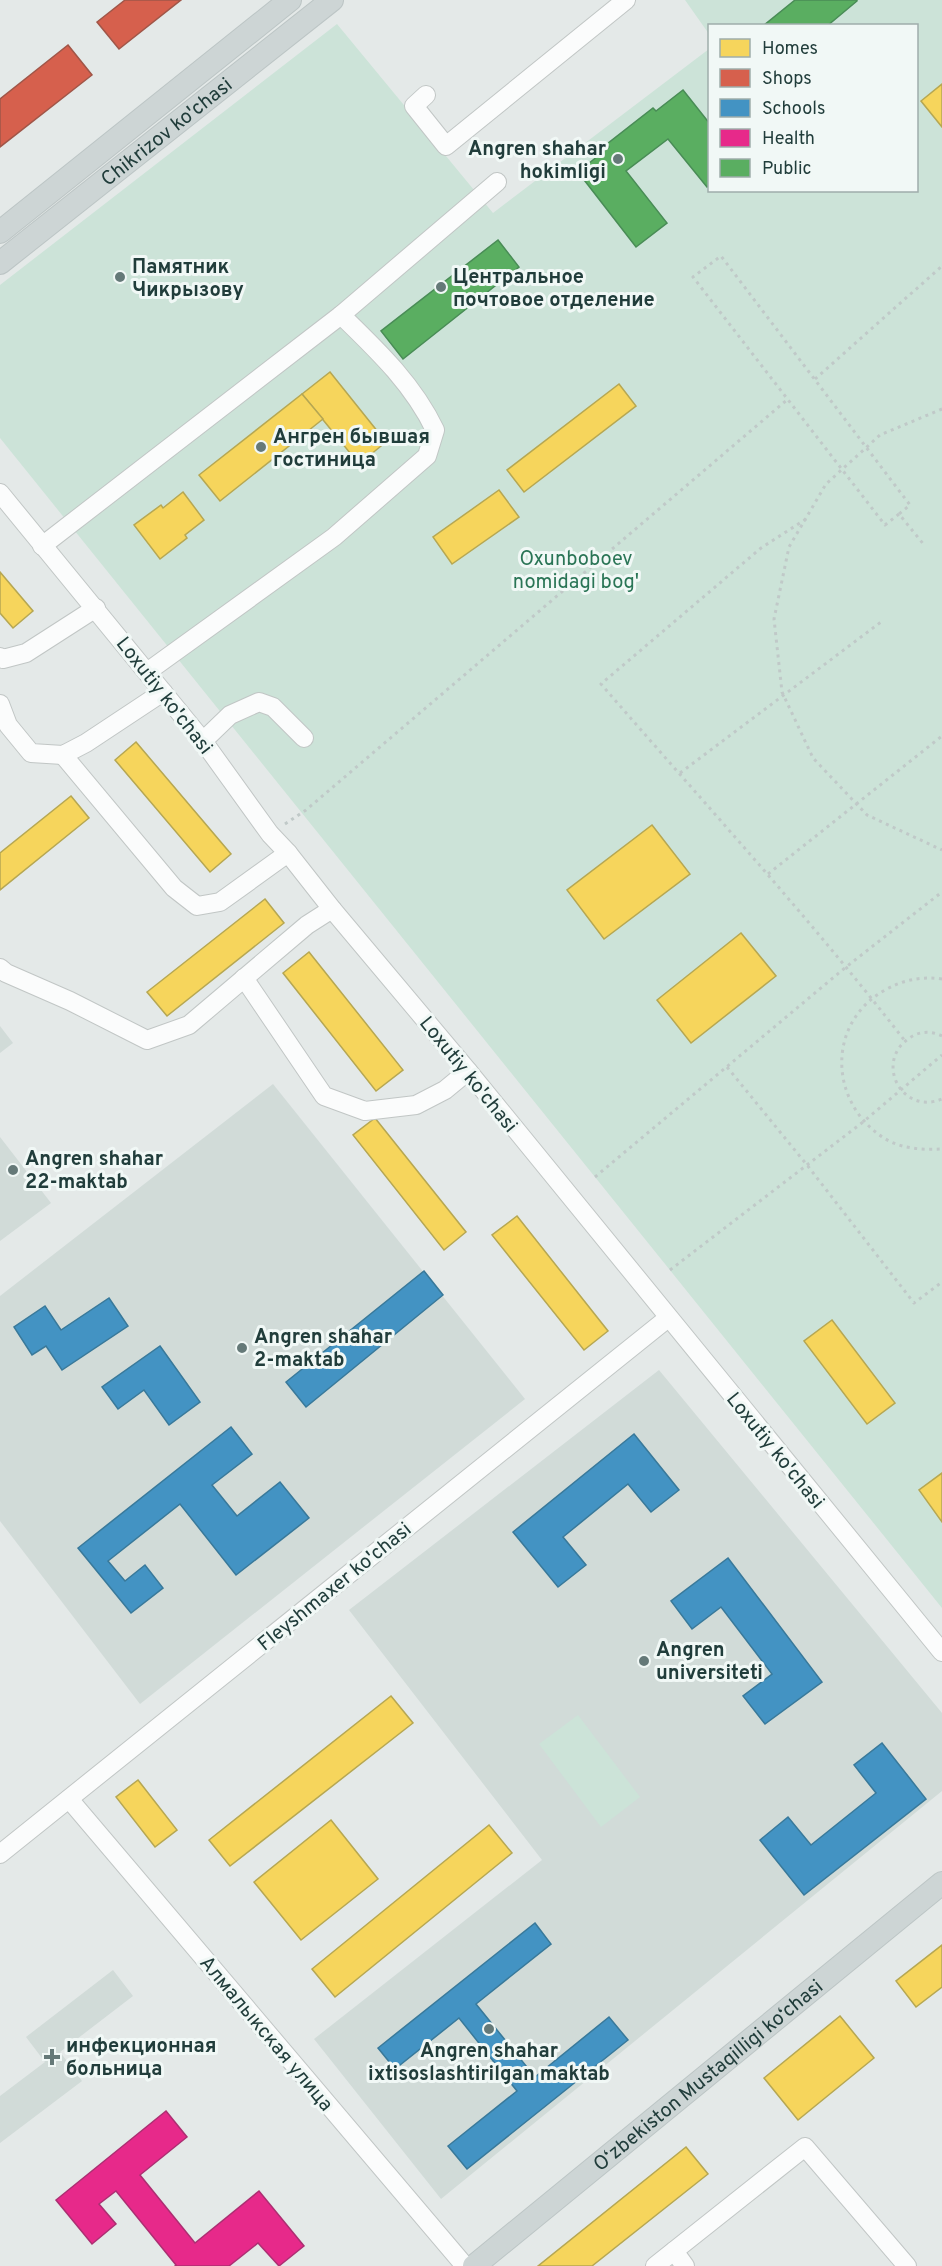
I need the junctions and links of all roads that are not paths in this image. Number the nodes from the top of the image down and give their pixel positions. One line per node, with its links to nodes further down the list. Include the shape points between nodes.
1 (290, 0): 6 (main road, Chikrizov ko'chasi)
2 (333, 0): 7 (main road, Chikrizov ko'chasi)
3 (626, 0): 4 (street, via 446,146 414,106)
4 (426, 95)
5 (497, 182): 8 (street)
6 (0, 232)
7 (0, 263)
8 (340, 315): 10 (street); 13 (street, via 385,358 424,407 435,430 427,456 334,537)
9 (0, 493): 10 (street, Loxutiy ko'chasi)
10 (42, 546): 11 (street, Loxutiy ko'chasi)
11 (96, 608): 12 (street, via 26,653); 13 (street, Loxutiy ko'chasi)
12 (1, 662)
13 (147, 672): 14 (street, Loxutiy ko'chasi)
14 (163, 692): 17 (street, Loxutiy ko'chasi); 18 (street)
15 (0, 704): 18 (street, via 8,725 31,753)
16 (304, 738): 17 (street, via 273,707 259,702 230,715)
17 (203, 741): 19 (street, Loxutiy ko'chasi)
18 (63, 755): 19 (street, via 174,888 197,906 220,902)
19 (288, 853): 20 (street, Loxutiy ko'chasi)
20 (332, 909): 22 (street); 23 (street, Loxutiy ko'chasi)
21 (0, 968): 22 (street, via 147,1041 189,1025)
22 (244, 978): 23 (street, via 324,1096 365,1111 416,1105 445,1090)
23 (468, 1071): 24 (street, Loxutiy ko'chasi)
24 (668, 1318): 25 (street, Loxutiy ko'chasi); 26 (street, Fleyshmaxer ko'chasi)
25 (942, 1652)
26 (69, 1799): 27 (street, Fleyshmaxer ko'chasi); 30 (street, Алмалыкская улица)
27 (0, 1854)
28 (942, 1883): 31 (main road, O‘zbekiston Mustaqilligi ko‘chasi)
29 (674, 2251): 32 (street); 33 (street); 34 (street, via 805,2147)
30 (465, 2266)
31 (474, 2266)
32 (655, 2266)
33 (685, 2266)
34 (907, 2266)

